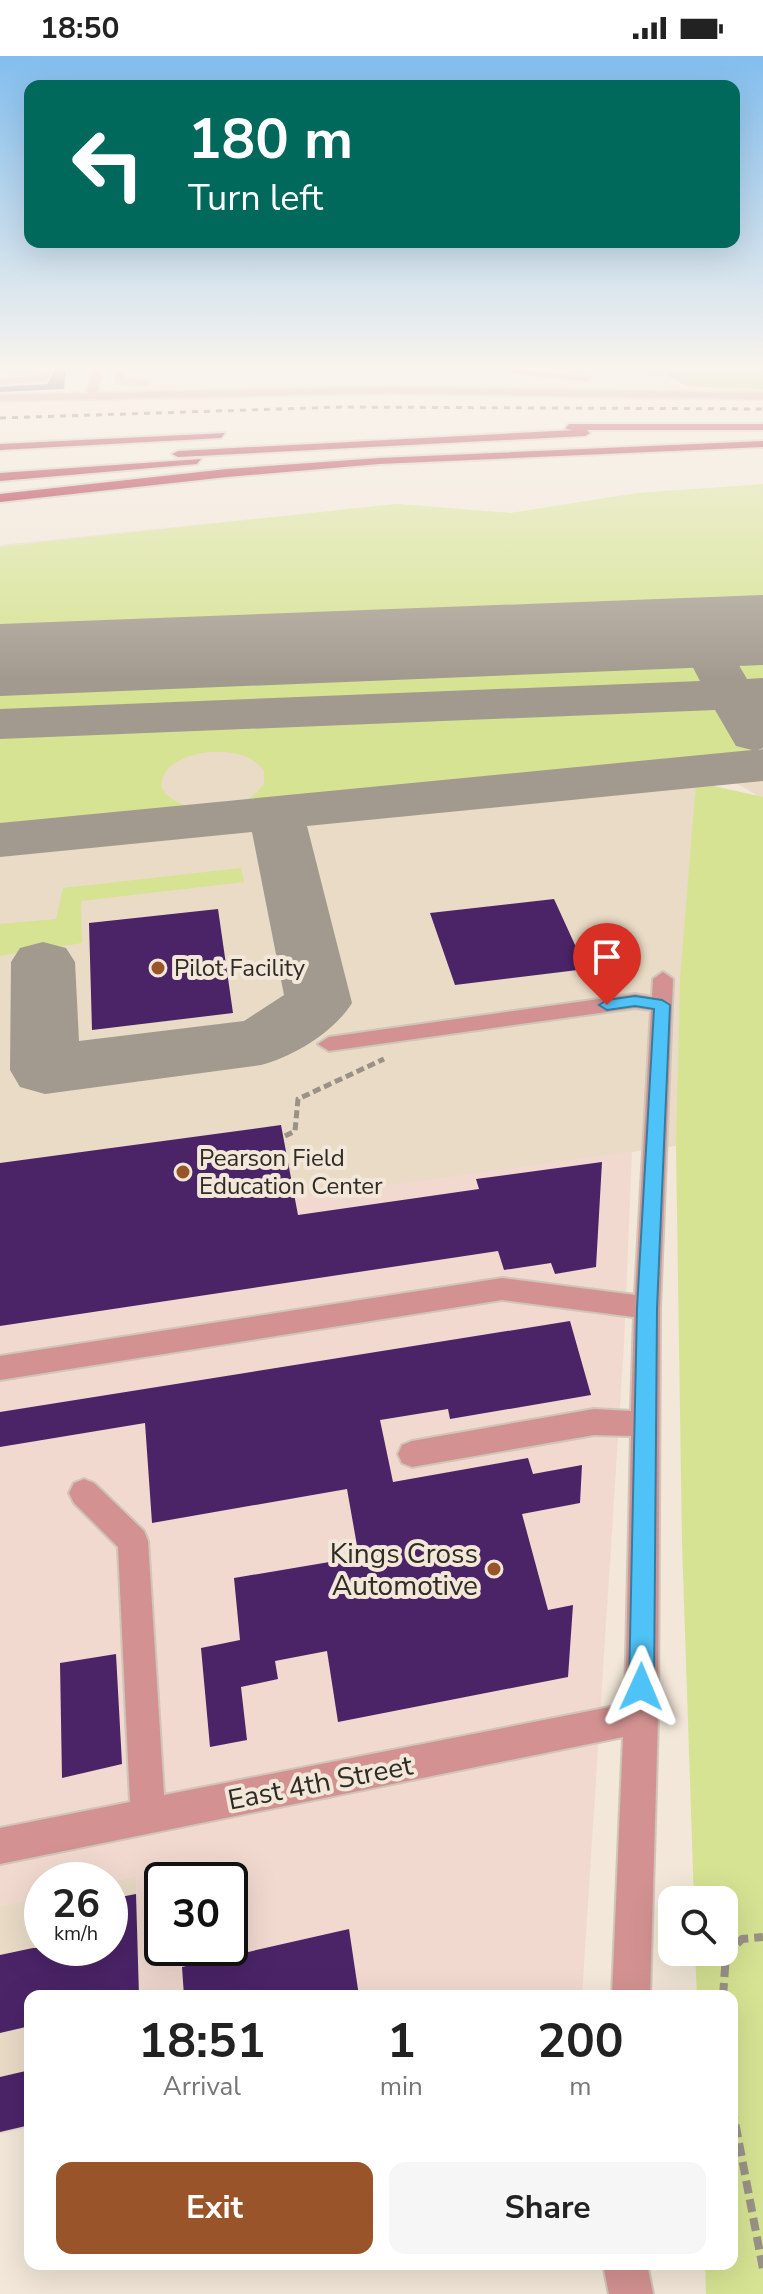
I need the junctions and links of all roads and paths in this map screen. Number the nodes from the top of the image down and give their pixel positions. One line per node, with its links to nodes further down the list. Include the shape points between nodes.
1 (77, 471): 4 (highway)
2 (247, 471): 5 (highway)
3 (295, 471): 6 (highway)
4 (0, 477)
5 (0, 498)
6 (0, 508)
7 (410, 1032): 8 (street); 9 (path, via 416,1050 395,1054 298,1099 295,1131); 10 (street, via 635,1001 663,992)
8 (329, 1044)
9 (285, 1136)
10 (647, 1308): 11 (street, via 502,1289); 12 (street)
11 (0, 1368)
12 (645, 1424): 13 (street, via 594,1422); 15 (street)
13 (412, 1454)
14 (84, 1493): 16 (street, via 133,1541)
15 (641, 1717): 16 (street, East 4th Street); 19 (street)
16 (148, 1816): 17 (street, East 4th Street)
17 (0, 1846)
18 (763, 1937): 20 (path, via 742,1939 726,1955)
19 (631, 1990)
20 (723, 1990)
21 (738, 2138): 22 (path)
22 (763, 2269)
23 (626, 2270): 24 (street)
24 (631, 2294)

